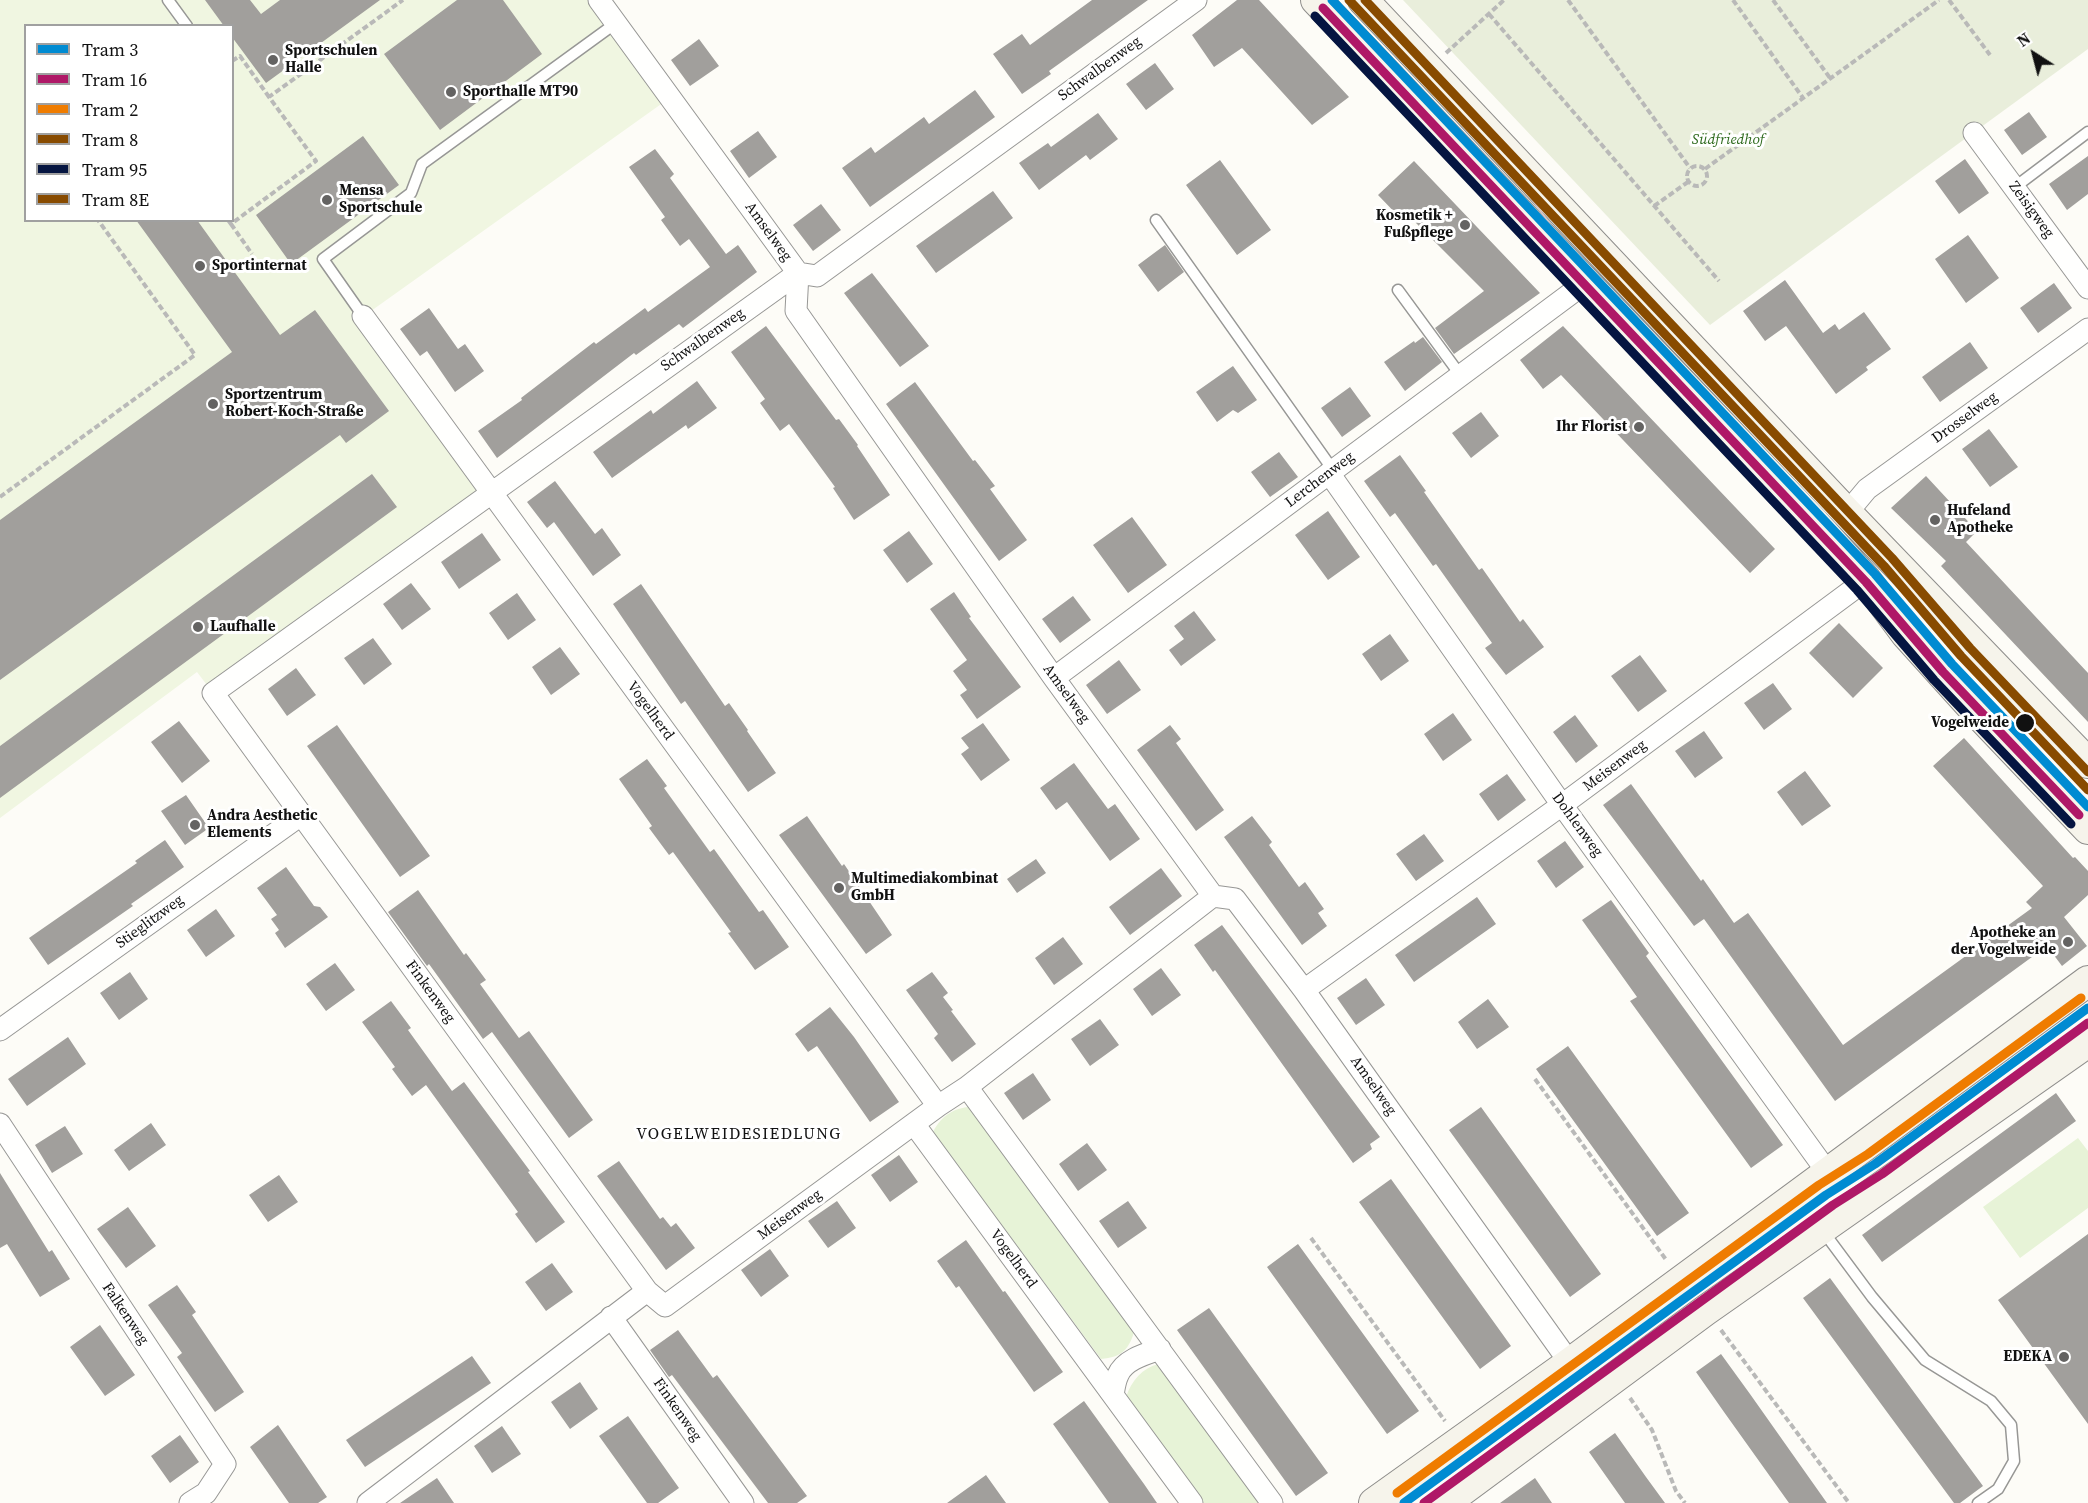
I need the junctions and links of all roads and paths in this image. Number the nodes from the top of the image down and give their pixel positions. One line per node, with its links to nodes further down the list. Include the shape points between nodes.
1 (168, 0): 15 (lane)
2 (403, 0): 20 (path)
3 (599, 0): 14 (street, Amselweg)
4 (1196, 0): 34 (street, Schwalbenweg, via 817,276)
5 (1316, 0): 36 (street)
6 (1363, 0): 45 (street)
7 (1504, 0): 13 (path)
8 (1568, 0): 24 (path)
9 (1733, 0): 21 (path)
10 (1773, 0): 19 (path)
11 (1939, 0): 19 (path)
12 (1949, 0): 17 (path)
13 (1489, 14): 16 (path); 28 (path)
14 (616, 23): 34 (street, Amselweg); 39 (lane, via 422,164 411,194 323,259)
15 (186, 24)
16 (1450, 50)
17 (1990, 55)
18 (234, 60): 20 (path, via 240,56)
19 (1830, 78): 21 (path)
20 (269, 97): 29 (path, via 316,161)
21 (1803, 98): 25 (path)
22 (2088, 132): 27 (lane)
23 (1974, 133): 27 (street, Zeisigweg)
24 (1690, 168): 25 (path, via 1698,165); 26 (path)
25 (1705, 169): 26 (path, via 1704,183 1696,186)
26 (1688, 182): 28 (path)
27 (2014, 187): 37 (street, Zeisigweg)
28 (1654, 207): 35 (path)
29 (234, 218)
30 (1156, 220): 42 (lane)
31 (99, 222): 44 (path, via 195,355)
32 (229, 222): 33 (path)
33 (252, 254)
34 (798, 273): 43 (street, Schwalbenweg); 47 (street, Amselweg, via 796,311)
35 (1719, 281)
36 (1586, 284): 41 (street, Lerchenweg); 46 (street)
37 (2088, 288)
38 (1398, 290): 41 (lane)
39 (363, 316): 43 (street, Vogelherd)
40 (2088, 329): 45 (street, Drosselweg, via 1867,489)
41 (1461, 376): 42 (street, Lerchenweg)
42 (1331, 471): 47 (street, Lerchenweg); 50 (street, Dohlenweg)
43 (490, 492): 48 (street, Schwalbenweg); 60 (street, Vogelherd)
44 (0, 497)
45 (1847, 513): 49 (street)
46 (1866, 580): 50 (street, Meisenweg); 52 (street, via 1906,634)
47 (1054, 678): 53 (street, Amselweg)
48 (213, 693): 51 (street, Finkenweg)
49 (2088, 763)
50 (1562, 805): 55 (street, Meisenweg); 63 (street, Dohlenweg)
51 (300, 815): 56 (street, Stieglitzweg); 67 (street, Finkenweg)
52 (2088, 829)
53 (1213, 896): 55 (street, Amselweg, via 1236,898); 59 (street, Meisenweg)
54 (2088, 981): 63 (street)
55 (1304, 990): 71 (street, Amselweg)
56 (0, 1030)
57 (2088, 1042): 64 (street)
58 (1534, 1079): 66 (path)
59 (967, 1087): 60 (street, Meisenweg); 70 (street)
60 (938, 1106): 62 (street, Meisenweg)
61 (0, 1124): 75 (street, Falkenweg, via 225,1464)
62 (914, 1124): 67 (street, Meisenweg, via 665,1306); 73 (street, Vogelherd)
63 (1828, 1173): 66 (street)
64 (1821, 1228): 68 (street); 84 (lane, via 1925,1360 1991,1401 2011,1425 2013,1461 1998,1489)
65 (1311, 1238): 74 (path)
66 (1681, 1281): 71 (street)
67 (647, 1291): 69 (street)
68 (1706, 1310): 72 (street); 83 (path)
69 (611, 1317): 76 (street); 77 (street, Finkenweg)
70 (1160, 1349): 73 (street, via 1125,1366 1118,1374); 79 (street)
71 (1570, 1363): 80 (street)
72 (1614, 1377): 81 (street); 82 (path, via 1652,1430 1676,1491)
73 (1113, 1395): 78 (street, Vogelherd)
74 (1445, 1421)
75 (203, 1500)
76 (368, 1503)
77 (743, 1503)
78 (1192, 1503)
79 (1272, 1503)
80 (1374, 1503)
81 (1445, 1503)
82 (1685, 1503)
83 (1849, 1503)
84 (1978, 1503)

